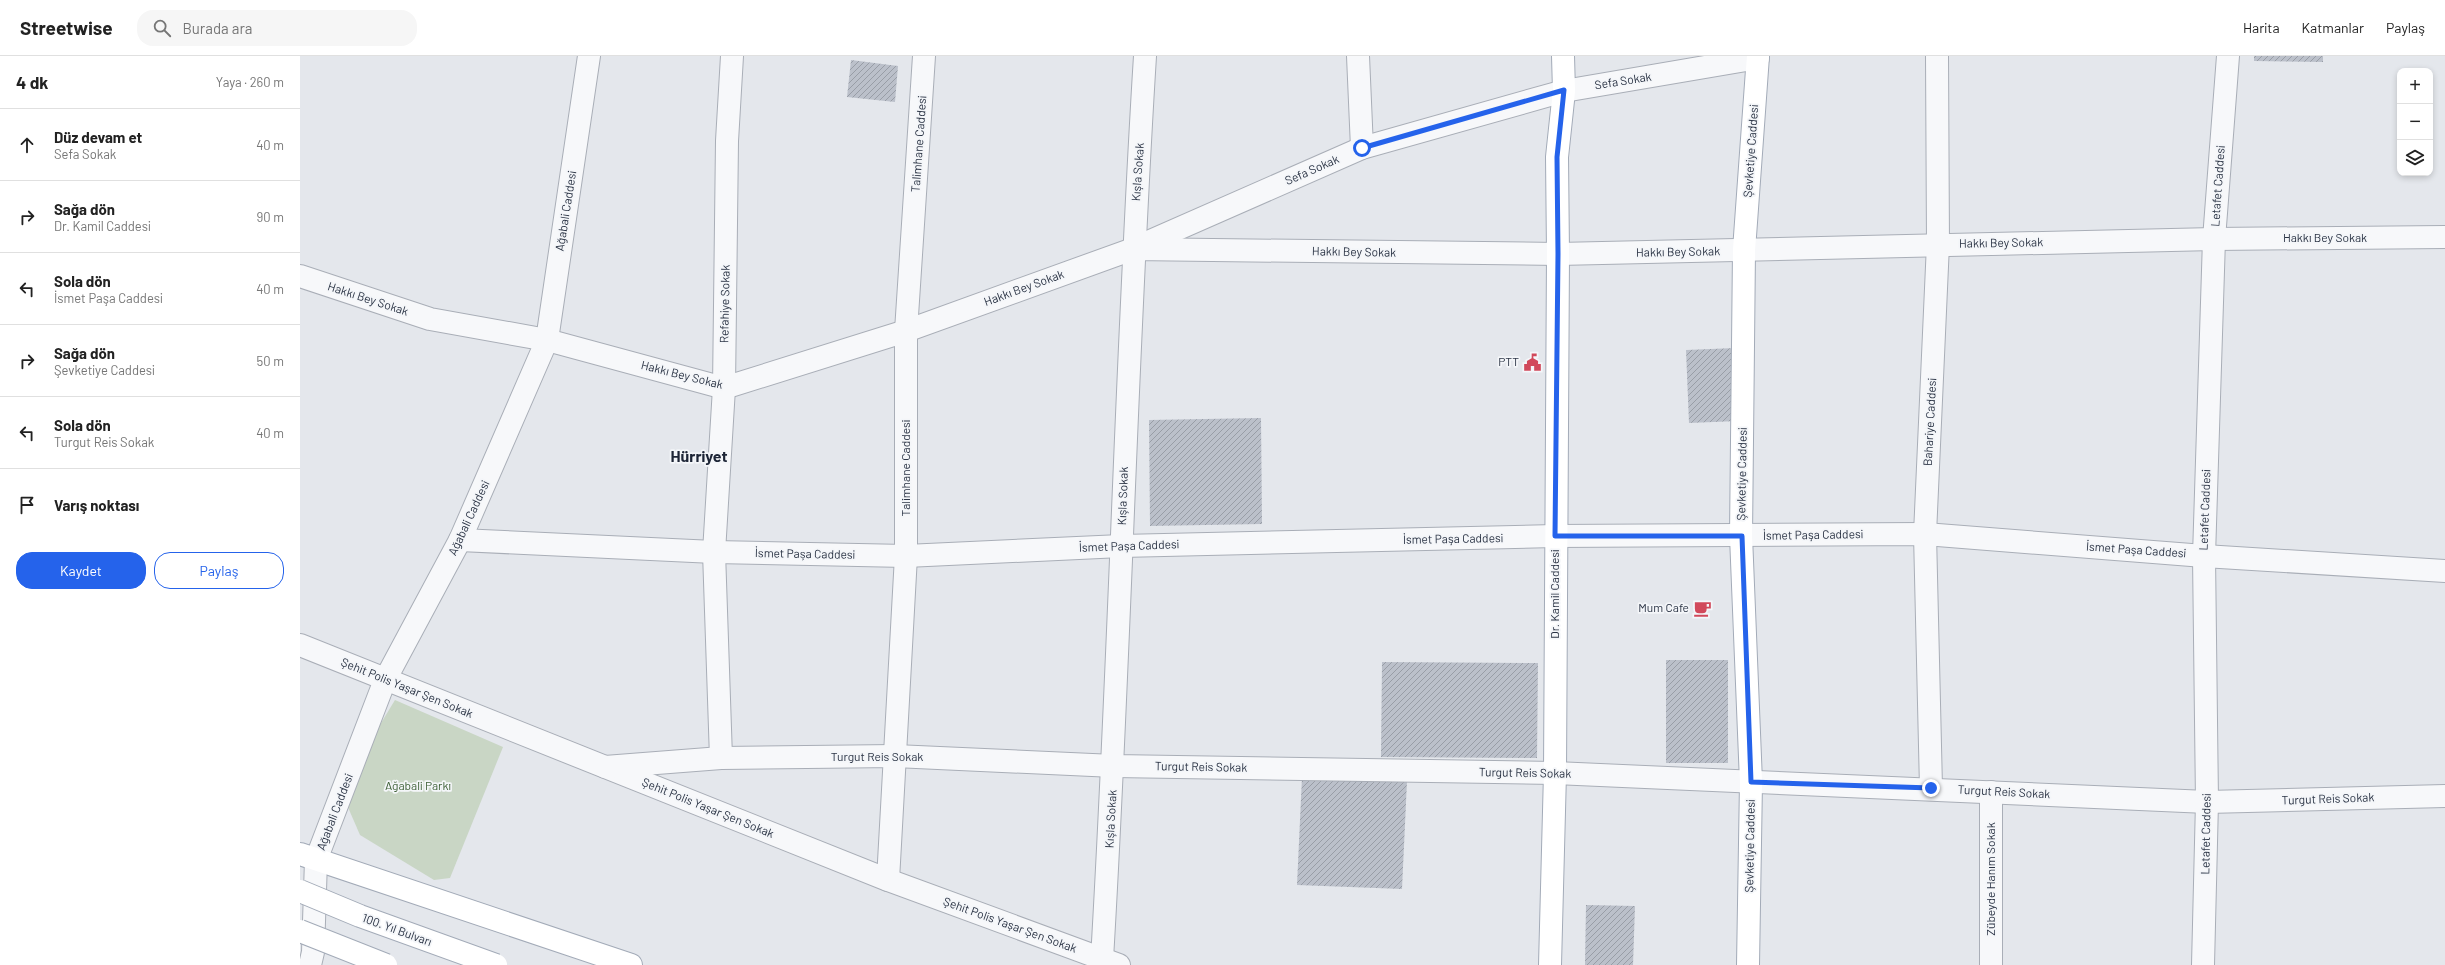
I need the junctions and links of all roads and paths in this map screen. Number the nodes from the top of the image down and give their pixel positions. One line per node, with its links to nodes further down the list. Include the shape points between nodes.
1 (589, 56): 20 (street, Ağabali Caddesi)
2 (732, 56): 21 (street, Refahiye Sokak, via 727,141)
3 (924, 56): 19 (street, Talimhane Caddesi)
4 (1145, 56): 15 (street, Kışla Sokak)
5 (1358, 56): 11 (street)
6 (1563, 56): 10 (main road, Dr. Kamil Caddesi)
7 (1937, 56): 14 (street, Bahariye Caddesi)
8 (2228, 56): 13 (street, Letafet Caddesi)
9 (1758, 57): 10 (street, Sefa Sokak); 16 (main road, Şevketiye Caddesi)
10 (1564, 90): 11 (street, Sefa Sokak); 17 (main road, Dr. Kamil Caddesi, via 1557,157)
11 (1362, 148): 15 (street, Sefa Sokak)
12 (2445, 237): 13 (street, Hakkı Bey Sokak)
13 (2214, 239): 14 (street, Hakkı Bey Sokak); 29 (street, Letafet Caddesi)
14 (1938, 244): 16 (street, Hakkı Bey Sokak); 22 (street, Bahariye Caddesi)
15 (1133, 249): 17 (street, Hakkı Bey Sokak); 19 (street, Hakkı Bey Sokak); 26 (street, Kışla Sokak)
16 (1744, 250): 17 (street, Hakkı Bey Sokak); 24 (main road, Şevketiye Caddesi)
17 (1558, 254): 23 (main road, Dr. Kamil Caddesi)
18 (300, 276): 20 (street, Hakkı Bey Sokak, via 430,319)
19 (906, 331): 21 (street, Hakkı Bey Sokak); 28 (street, Talimhane Caddesi)
20 (547, 340): 21 (street, Hakkı Bey Sokak); 25 (street, Ağabali Caddesi)
21 (724, 388): 27 (street, Refahiye Sokak)
22 (1925, 534): 24 (street, İsmet Paşa Caddesi); 29 (street, İsmet Paşa Caddesi); 39 (street, Bahariye Caddesi)
23 (1555, 536): 24 (street, İsmet Paşa Caddesi); 26 (street, İsmet Paşa Caddesi); 37 (main road, Dr. Kamil Caddesi)
24 (1742, 536): 38 (main road, Şevketiye Caddesi)
25 (460, 540): 27 (street, İsmet Paşa Caddesi); 32 (street, Ağabali Caddesi)
26 (1121, 546): 28 (street, İsmet Paşa Caddesi); 35 (street, Kışla Sokak)
27 (714, 552): 28 (street, İsmet Paşa Caddesi); 34 (street, Refahiye Sokak)
28 (906, 556): 33 (street, Talimhane Caddesi)
29 (2204, 556): 30 (street, İsmet Paşa Caddesi); 42 (street, Letafet Caddesi)
30 (2445, 570)
31 (300, 645): 32 (street, Şehit Polis Yaşar Şen Sokak)
32 (386, 680): 36 (street, Şehit Polis Yaşar Şen Sokak); 43 (street, Ağabali Caddesi)
33 (895, 756): 34 (street, Turgut Reis Sokak); 35 (street, Turgut Reis Sokak); 44 (street, Talimhane Caddesi)
34 (721, 758): 36 (street, Turgut Reis Sokak)
35 (1114, 766): 37 (street, Turgut Reis Sokak); 47 (street, Kışla Sokak)
36 (605, 767): 44 (street, Şehit Polis Yaşar Şen Sokak)
37 (1555, 773): 38 (street, Turgut Reis Sokak); 52 (main road, Dr. Kamil Caddesi)
38 (1751, 782): 39 (street, Turgut Reis Sokak); 53 (main road, Şevketiye Caddesi)
39 (1931, 788): 40 (street, Turgut Reis Sokak)
40 (1991, 792): 42 (street, Turgut Reis Sokak); 54 (street, Zübeyde Hanım Sokak)
41 (2445, 796): 42 (street, Turgut Reis Sokak)
42 (2207, 802): 55 (street, Letafet Caddesi)
43 (308, 857): 48 (street, Ağabali Caddesi, via 313,952); 51 (main road)
44 (888, 880): 47 (street, Şehit Polis Yaşar Şen Sokak)
45 (300, 891): 50 (main road, 100. Yıl Bulvarı, bridge, via 360,916)
46 (300, 931): 49 (main road, bridge)
47 (1110, 962)
48 (310, 965)
49 (386, 965)
50 (496, 965)
51 (630, 965)
52 (1550, 965)
53 (1748, 965)
54 (1991, 965)
55 (2203, 965)

